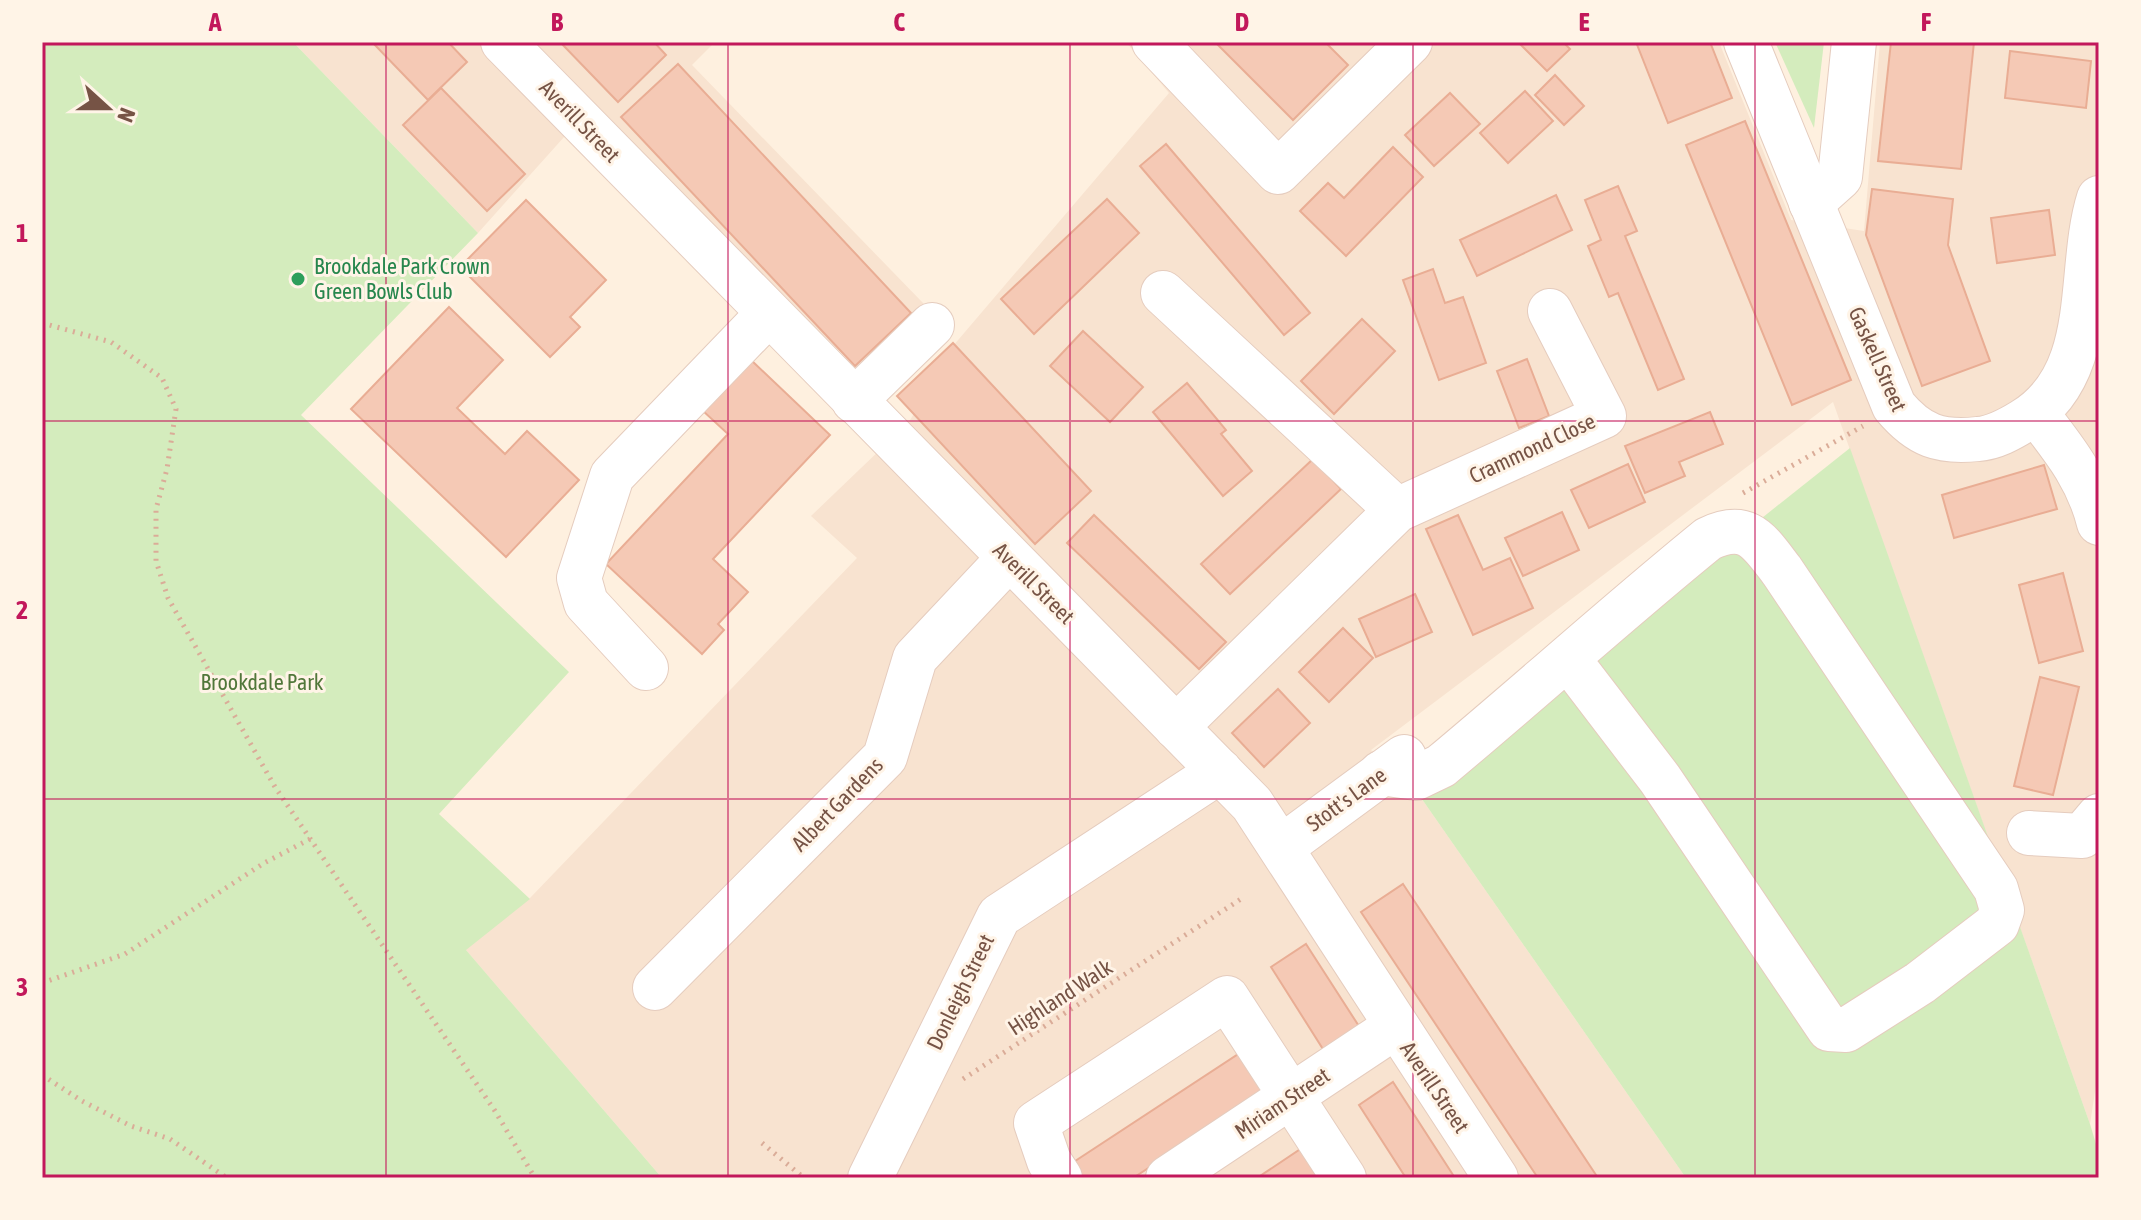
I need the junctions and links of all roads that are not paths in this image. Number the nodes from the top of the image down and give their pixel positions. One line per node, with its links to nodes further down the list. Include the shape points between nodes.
1 (503, 42): 10 (street, Averill Street)
2 (1154, 42): 3 (street, via 1278,172)
3 (1410, 42)
4 (1746, 42): 7 (street, Gaskell Street)
5 (1854, 42): 7 (street, via 1840,177)
6 (2099, 198): 13 (street, Gaskell Street, via 2080,331 2066,373)
7 (1811, 203): 13 (street, Gaskell Street, via 1894,406 1907,421 1922,433 1954,442 1985,439)
8 (1163, 293): 14 (street)
9 (1550, 311): 14 (street, Crammond Close, via 1604,416)
10 (768, 314): 12 (street, Averill Street); 18 (street, via 612,476 579,578 586,603)
11 (932, 325): 12 (street)
12 (854, 401): 16 (street, Averill Street)
13 (2036, 413): 15 (street, via 2074,461)
14 (1397, 510): 19 (street, Crammond Close)
15 (2099, 523)
16 (1009, 558): 19 (street, Averill Street); 24 (street, Albert Gardens, via 915,658 885,757)
17 (1569, 660): 17 (street, via 1708,539 1724,532 1752,536 1782,571 1996,889 2002,910 1997,924 1920,983 1846,1030 1829,1029 1660,779); 23 (street, Stott's Lane, via 1441,766 1416,778 1395,763)
18 (646, 668)
19 (1176, 727): 20 (street, Averill Street)
20 (1220, 771): 23 (street, Averill Street); 27 (street, Donleigh Street, via 999,916)
21 (2029, 833): 22 (street)
22 (2093, 840)
23 (1283, 846): 25 (street, Averill Street)
24 (655, 988)
25 (1395, 1027): 26 (street, Miriam Street); 31 (street, Averill Street)
26 (1291, 1096): 28 (street, via 1227,998 1036,1123); 29 (street, Miriam Street); 30 (street)
27 (870, 1178)
28 (1060, 1178)
29 (1168, 1178)
30 (1344, 1178)
31 (1496, 1178)

